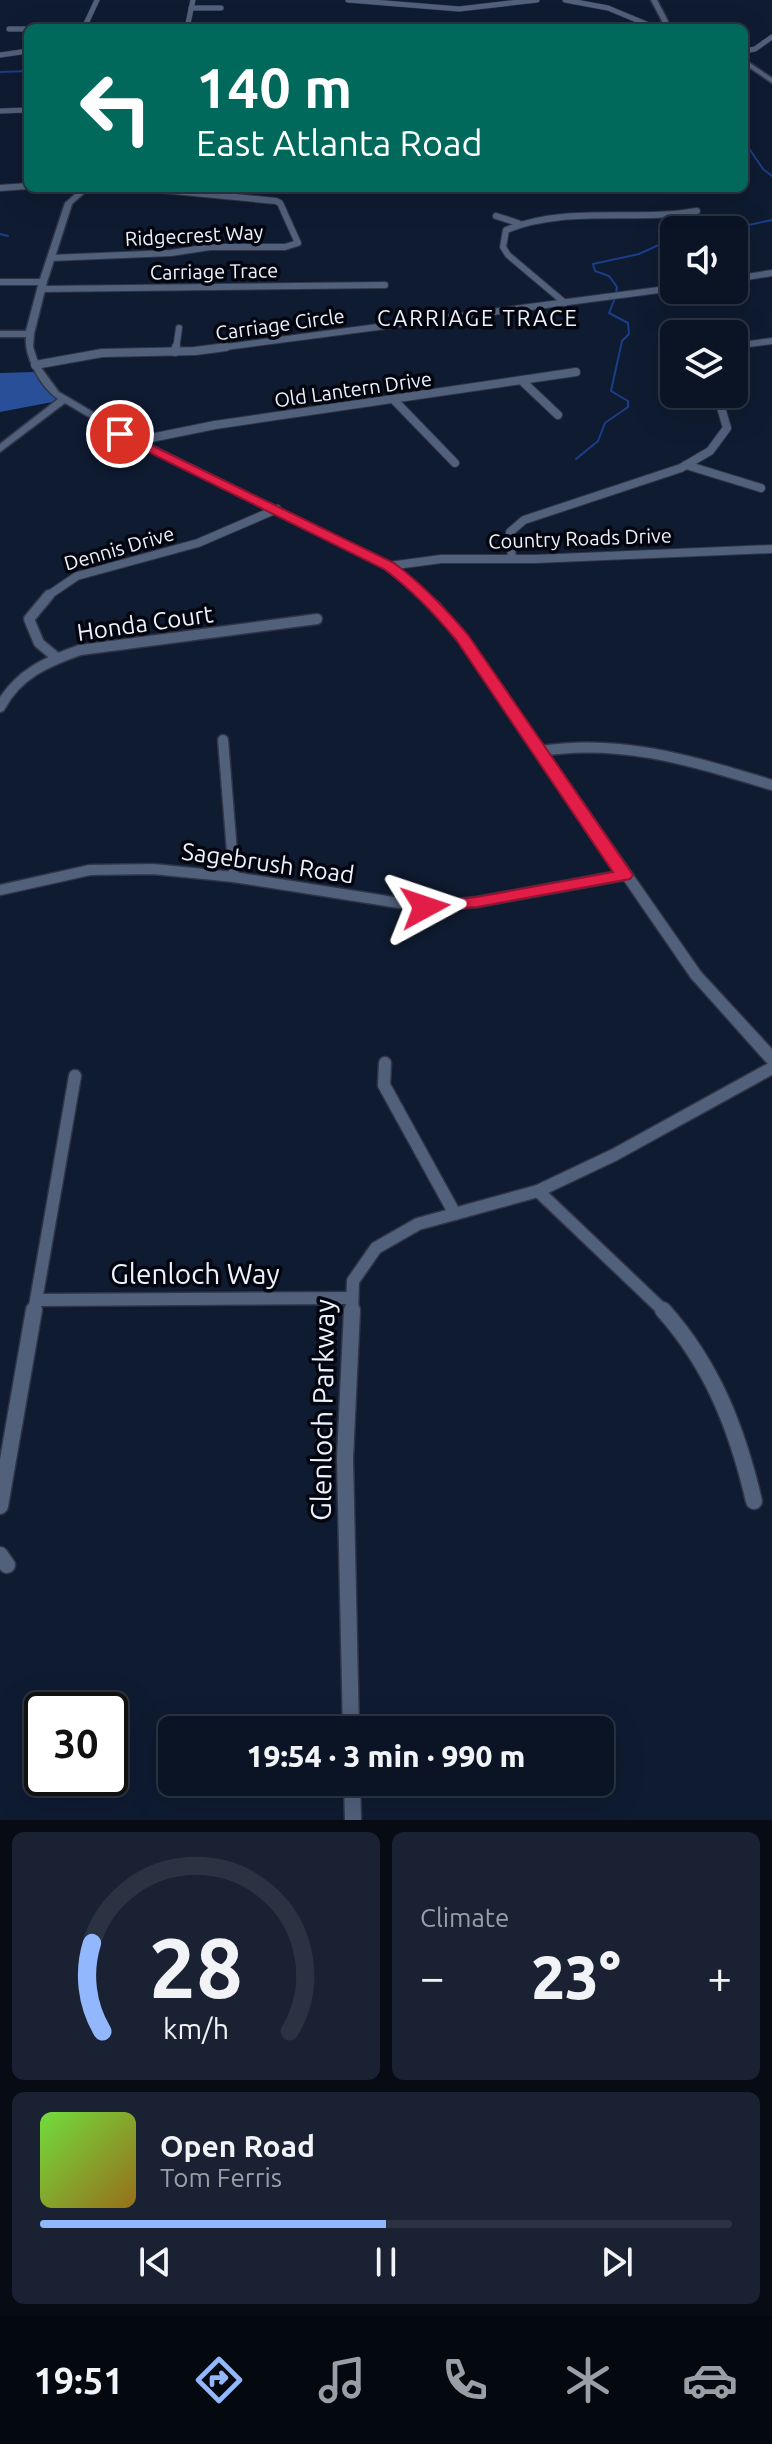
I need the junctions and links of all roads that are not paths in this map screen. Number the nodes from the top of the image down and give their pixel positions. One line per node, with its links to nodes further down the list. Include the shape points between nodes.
1 (97, 0): 9 (street)
2 (193, 0): 7 (street)
3 (348, 0): 4 (street, via 459,9)
4 (537, 0)
5 (565, 0): 11 (street, via 611,6)
6 (654, 0): 12 (street)
7 (191, 8): 8 (street); 10 (street)
8 (221, 8)
9 (86, 24)
10 (188, 24)
11 (648, 24)
12 (662, 24)
13 (9, 29): 14 (street)
14 (24, 29)
15 (770, 36): 16 (street)
16 (748, 50)
17 (24, 52): 18 (street)
18 (0, 55)
19 (748, 64): 20 (street)
20 (772, 81)
21 (24, 110): 22 (street)
22 (0, 111)
23 (24, 186): 24 (street)
24 (0, 188)
25 (81, 192): 32 (street, via 69,203)
26 (191, 192): 28 (street)
27 (225, 192): 28 (street)
28 (215, 194): 32 (street, Ridgecrest Way, via 272,201 281,207 298,243)
29 (697, 211): 31 (street)
30 (496, 216): 31 (street)
31 (518, 223): 39 (street, via 503,235 503,247)
32 (51, 258): 36 (street)
33 (772, 273): 34 (street)
34 (748, 277)
35 (0, 282): 36 (street, Carriage Trace)
36 (43, 285): 37 (street, Carriage Trace); 42 (street)
37 (385, 285)
38 (660, 290): 39 (street, Carriage Circle)
39 (565, 303): 45 (street, Carriage Circle)
40 (179, 328): 45 (street)
41 (0, 334): 42 (street)
42 (30, 334): 46 (street)
43 (772, 341): 44 (street)
44 (748, 344)
45 (175, 352): 46 (street, Carriage Circle, via 102,353)
46 (35, 365): 50 (street)
47 (576, 372): 48 (street, Old Lantern Drive)
48 (522, 381): 49 (street, Old Lantern Drive); 52 (street)
49 (393, 399): 53 (street, Old Lantern Drive); 55 (street)
50 (63, 400): 53 (street); 54 (street)
51 (721, 408): 56 (street, via 727,428 710,451)
52 (558, 415)
53 (136, 441): 58 (street)
54 (0, 449)
55 (455, 463)
56 (686, 465): 57 (street); 60 (street, via 524,520 510,532)
57 (761, 488)
58 (277, 509): 61 (street); 63 (street, Dennis Drive, via 195,544 96,569 56,585 29,619 39,643)
59 (772, 549): 60 (street, Country Roads Drive)
60 (512, 559): 61 (street, Country Roads Drive, via 441,559)
61 (389, 566): 66 (street, via 447,619)
62 (317, 619): 63 (street, Honda Court, via 105,646)
63 (57, 658): 64 (street, Honda Court, via 17,680)
64 (0, 707)
65 (223, 740): 69 (street)
66 (541, 751): 67 (street, via 630,747); 68 (street)
67 (772, 785)
68 (624, 875): 69 (street, Sagebrush Road, via 425,907); 71 (street, via 696,975)
69 (234, 877): 70 (street, Sagebrush Road, via 153,869 90,870)
70 (0, 890)
71 (772, 1059)
72 (385, 1063): 76 (street, via 384,1085)
73 (772, 1068): 75 (street, Glenloch Parkway)
74 (75, 1076): 78 (street)
75 (538, 1191): 76 (street, Glenloch Parkway); 79 (street, via 677,1324 730,1414)
76 (455, 1214): 77 (street, Glenloch Parkway, via 418,1224 376,1248 353,1281)
77 (352, 1298): 78 (street, Glenloch Way); 81 (street, Glenloch Parkway, via 345,1458)
78 (38, 1300): 80 (street)
79 (754, 1501)
80 (0, 1506)
81 (351, 1716)
82 (352, 1796): 83 (street)
83 (353, 1820)

